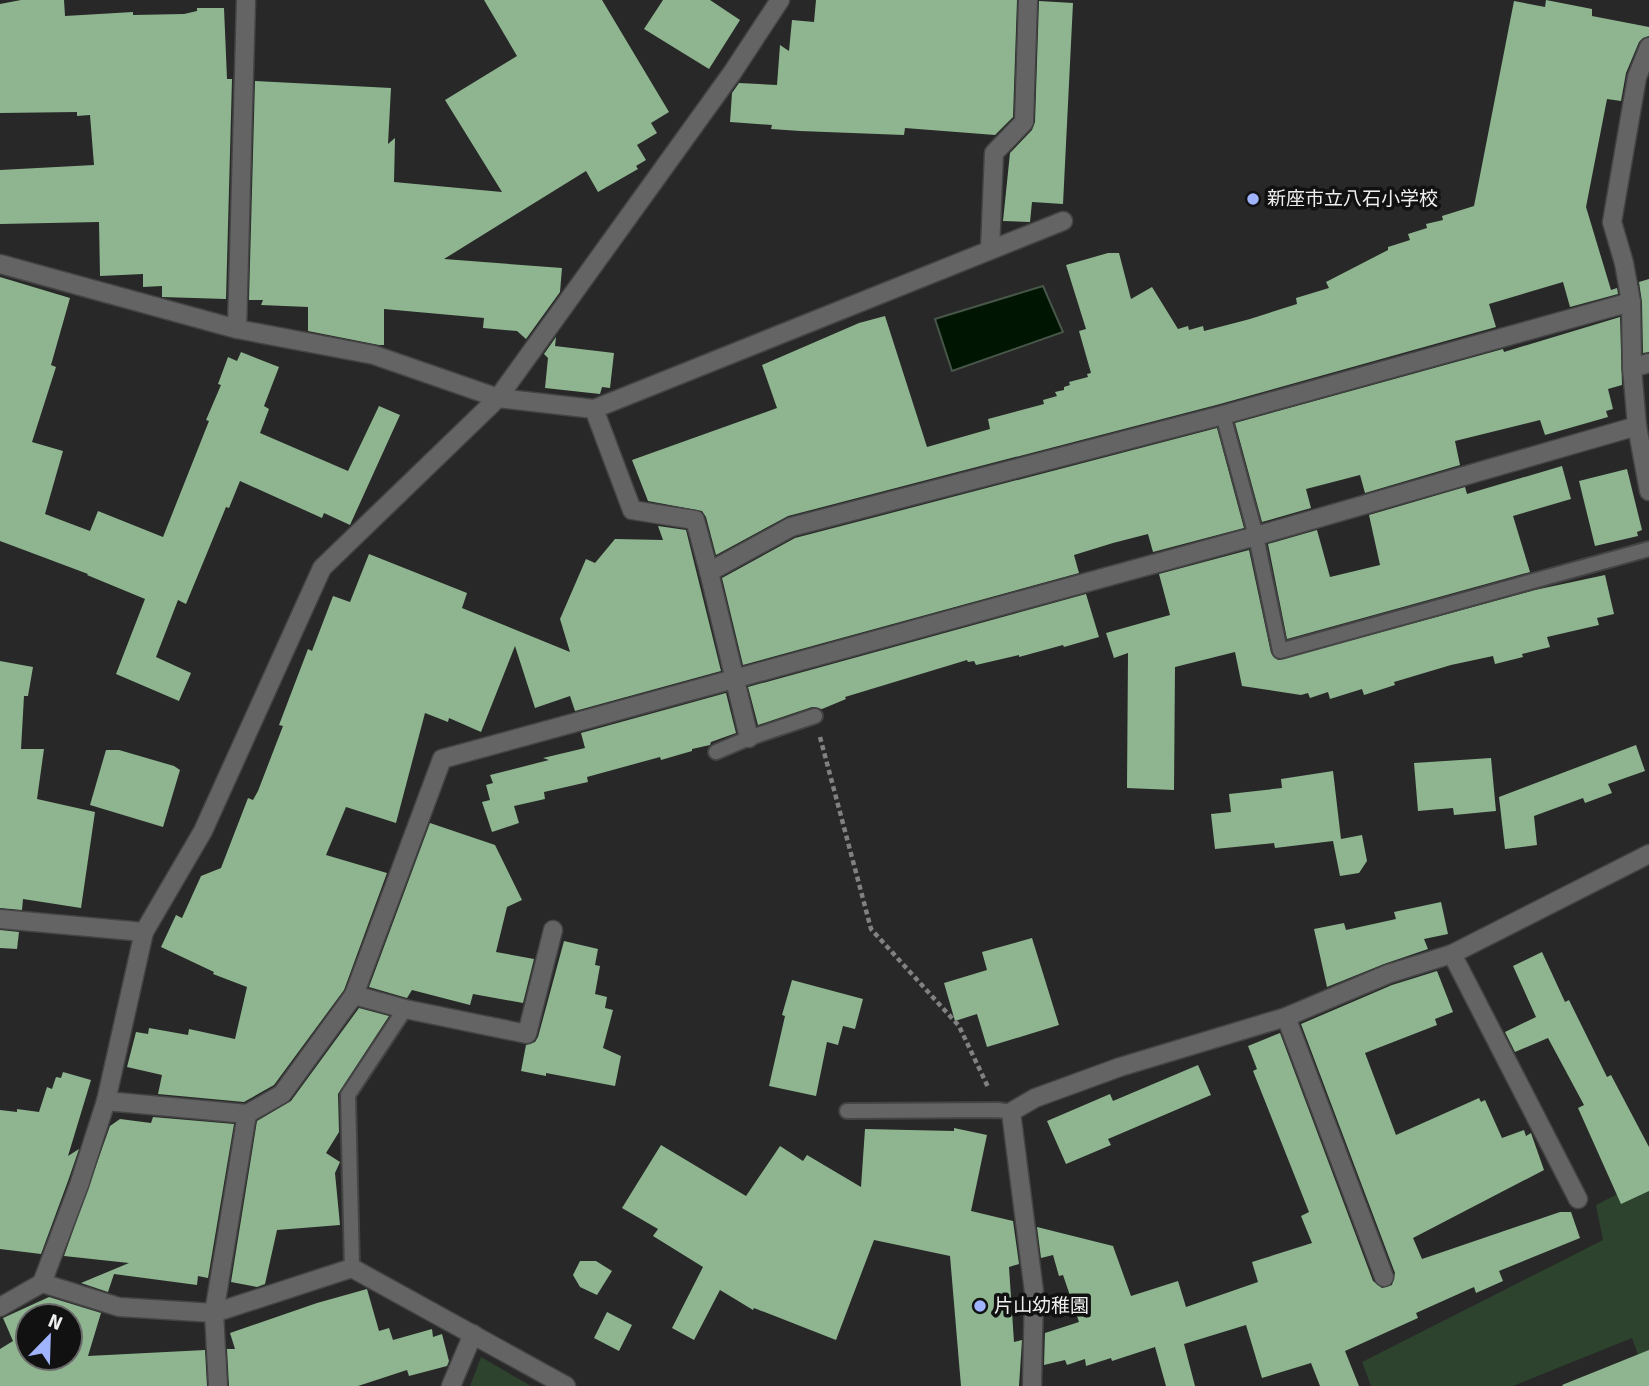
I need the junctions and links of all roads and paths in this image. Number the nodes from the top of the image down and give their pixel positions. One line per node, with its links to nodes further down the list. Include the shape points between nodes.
1 (246, 0): 9 (street)
2 (780, 0): 11 (street, via 732,74)
3 (1028, 0): 6 (street, via 1024,122 994,153)
4 (1647, 55): 8 (street, via 1637,77 1612,222)
5 (1063, 221): 6 (street)
6 (990, 250): 12 (street)
7 (0, 264): 9 (street)
8 (1631, 302): 10 (street); 13 (street)
9 (237, 329): 11 (street, via 374,355)
10 (1641, 365): 14 (street)
11 (498, 398): 12 (street); 26 (street, via 323,568 204,831)
12 (593, 409): 18 (street, via 632,509 695,520)
13 (1223, 415): 16 (lane); 18 (street, via 791,527)
14 (1637, 426): 15 (street); 16 (street)
15 (1649, 491)
16 (1256, 536): 17 (lane, via 1280,651); 19 (street)
17 (1649, 549)
18 (709, 572): 19 (street)
19 (735, 679): 21 (street); 28 (street, via 442,759)
20 (815, 716): 21 (lane); 33 (path, via 871,929 959,1026)
21 (749, 738): 22 (lane)
22 (716, 752)
23 (1649, 854): 27 (street)
24 (0, 919): 26 (street)
25 (553, 930): 29 (street, via 527,1034)
26 (144, 933): 31 (street)
27 (1452, 954): 30 (street, via 1388,974); 35 (street)
28 (354, 995): 29 (street); 34 (street, via 282,1094)
29 (405, 1009): 36 (lane, via 348,1095)
30 (1286, 1017): 33 (street, via 1120,1067); 37 (street)
31 (106, 1101): 34 (street); 38 (street)
32 (847, 1111): 33 (lane)
33 (1004, 1111): 45 (street, via 1034,1292)
34 (247, 1114): 40 (street)
35 (1578, 1199)
36 (352, 1268): 40 (street); 41 (street)
37 (1384, 1276)
38 (42, 1283): 39 (street); 40 (street, via 119,1307)
39 (0, 1307)
40 (214, 1313): 42 (street)
41 (473, 1334): 43 (street); 44 (street)
42 (218, 1386)
43 (451, 1386)
44 (566, 1386)
45 (1032, 1386)

